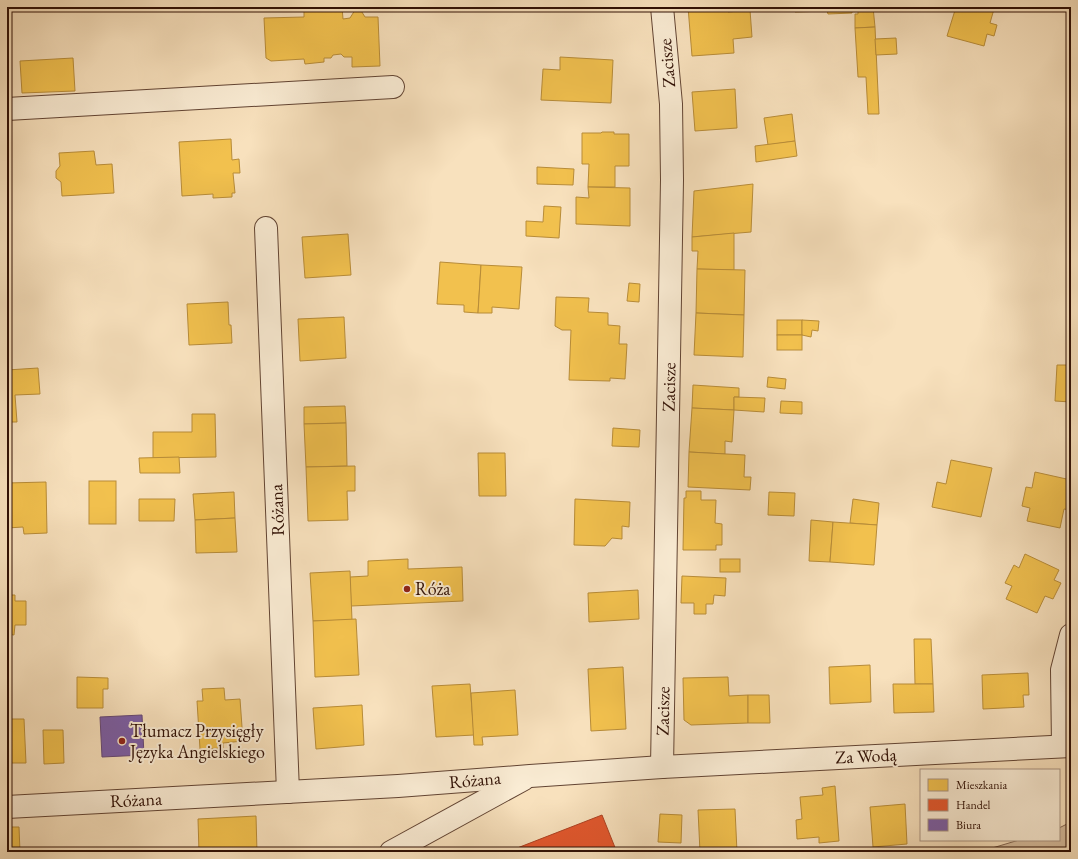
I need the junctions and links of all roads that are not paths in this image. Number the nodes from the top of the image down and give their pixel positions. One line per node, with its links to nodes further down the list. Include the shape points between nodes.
1 (662, 7): 7 (street, Zacisze, via 671,104 672,180)
2 (393, 88): 3 (street)
3 (7, 109)
4 (266, 228): 9 (street, Różana)
5 (1071, 635): 6 (street, via 1062,670)
6 (1067, 746): 7 (street, Za Wodą)
7 (662, 767): 8 (street, Różana)
8 (530, 776): 9 (street, Różana); 11 (street)
9 (288, 792): 10 (street, Różana)
10 (7, 806)
11 (391, 852)

